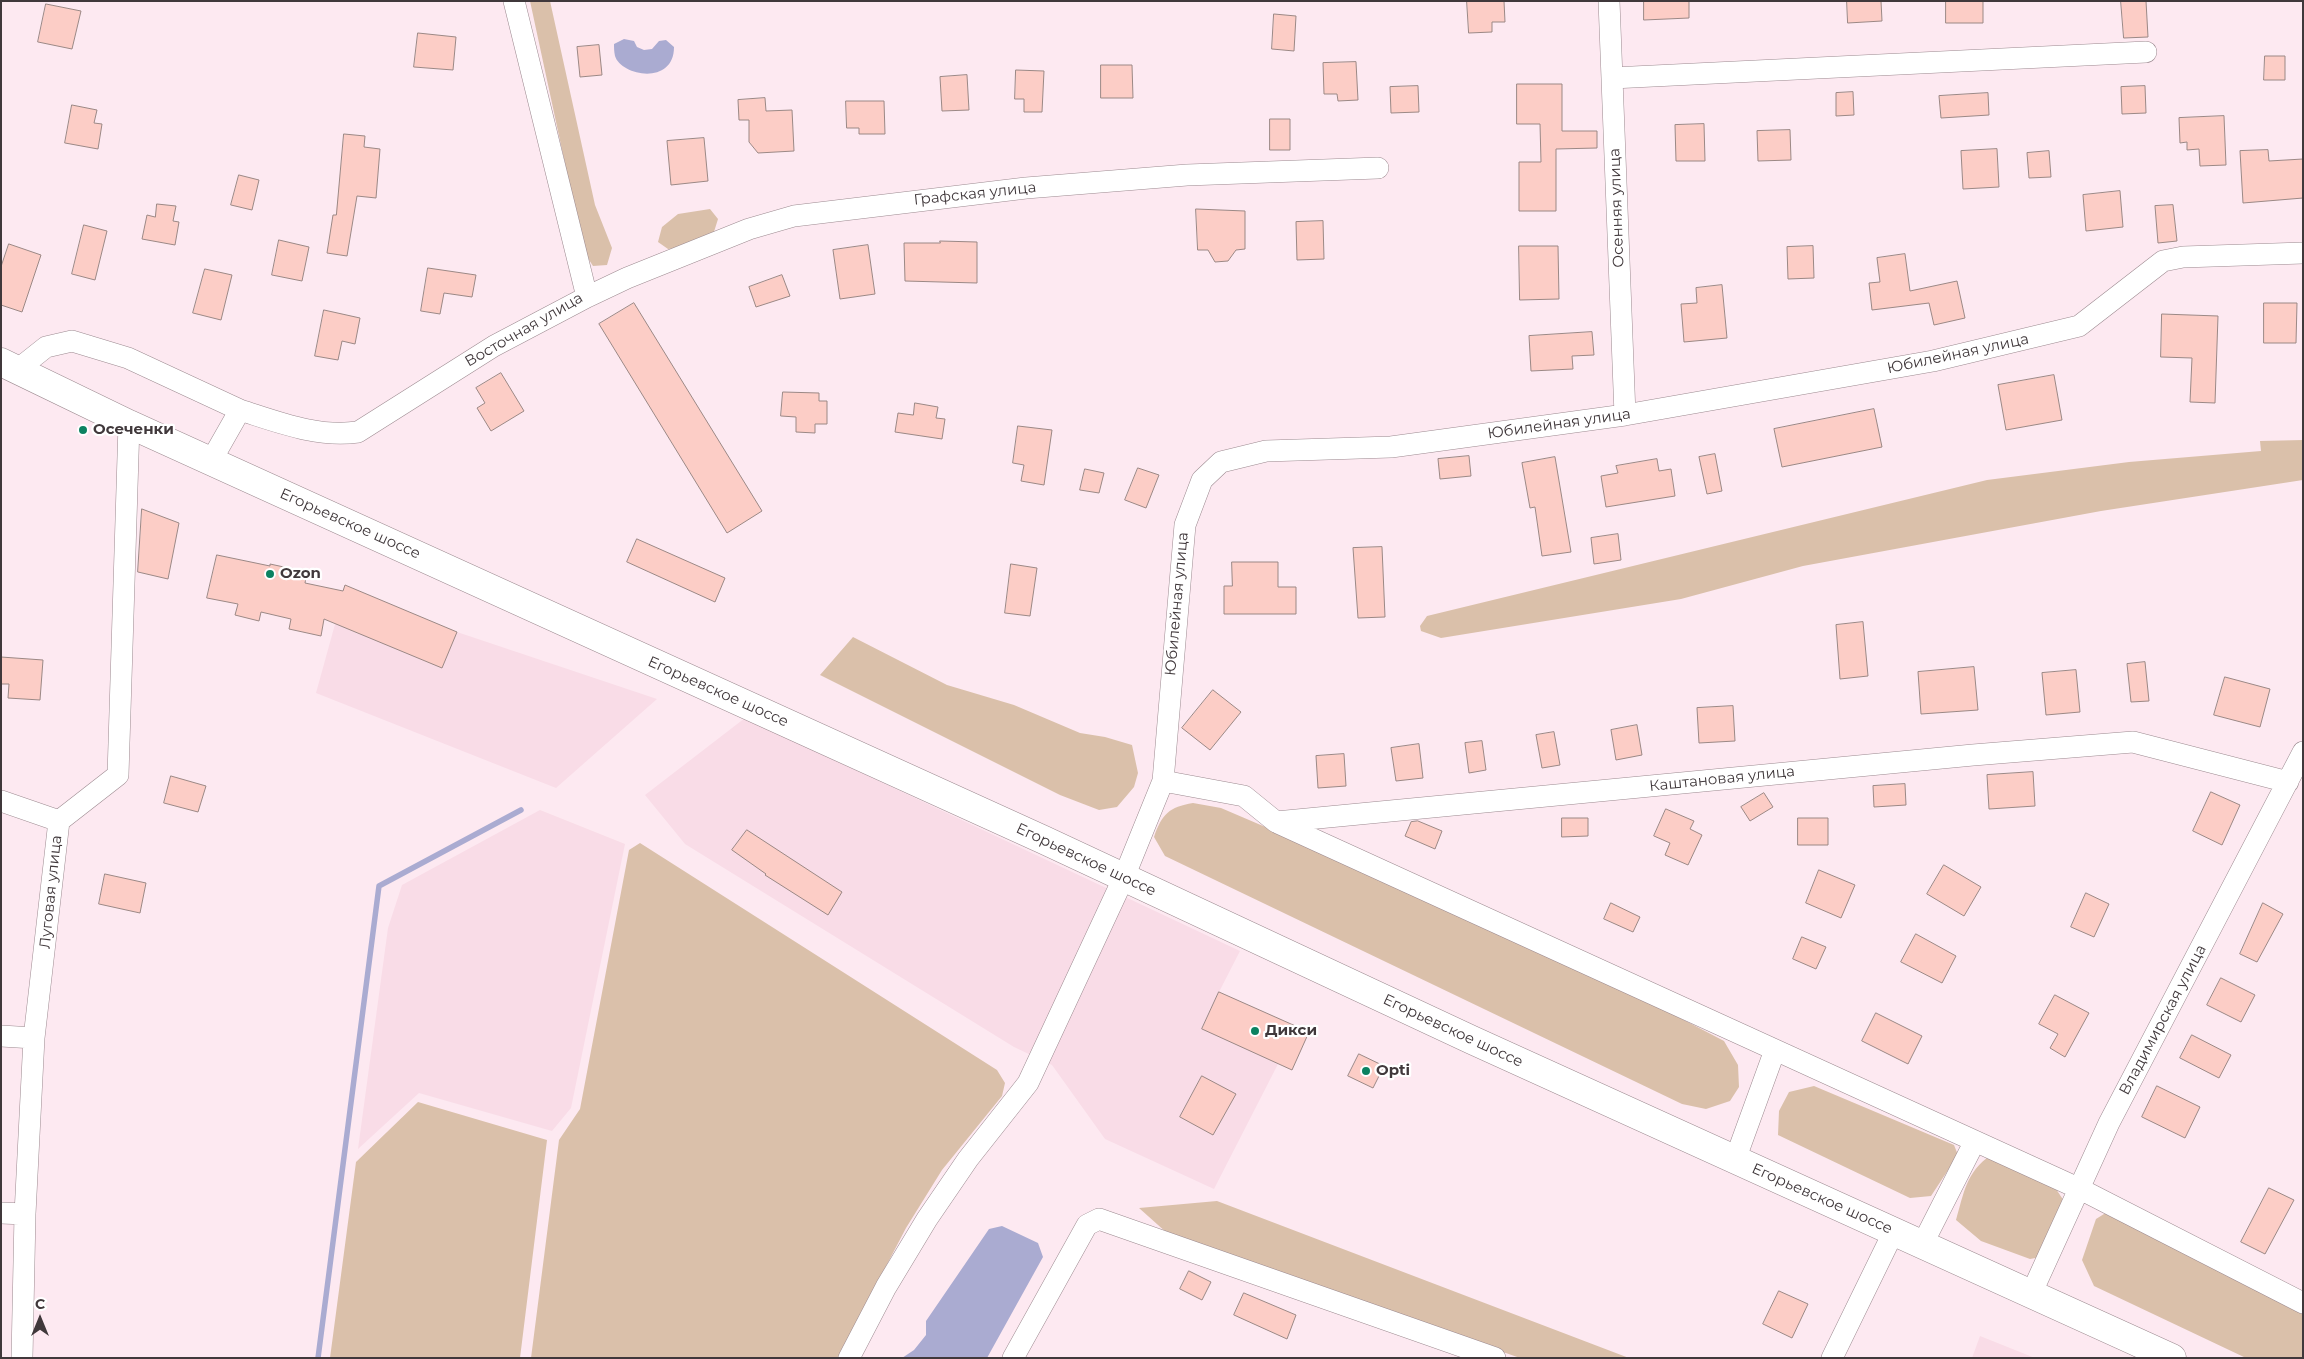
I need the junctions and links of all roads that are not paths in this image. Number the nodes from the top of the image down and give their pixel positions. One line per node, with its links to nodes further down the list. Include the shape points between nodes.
1 (514, 1): 7 (street, Восточная улица)
2 (1608, 1): 4 (street, Осенняя улица)
3 (2146, 52): 4 (street)
4 (1612, 78): 10 (street, Осенняя улица)
5 (1378, 168): 7 (street, Графская улица, via 1187,175 1026,188 794,216 749,229)
6 (2303, 253): 10 (street, Юбилейная улица, via 2183,257 2163,261 2079,326 1933,361)
7 (587, 297): 9 (street, Восточная улица, via 494,346 358,432 337,435 309,430)
8 (9, 366): 9 (street, Восточная улица, via 46,347 72,342 128,358); 11 (main road, Егорьевское шоссе)
9 (240, 410): 12 (street)
10 (1625, 415): 14 (street, Юбилейная улица, via 1391,447 1266,451 1221,462 1202,480 1184,525)
11 (128, 424): 12 (main road, Егорьевское шоссе); 17 (street, Луговая улица, via 118,775)
12 (211, 461): 19 (main road, Егорьевское шоссе)
13 (2303, 752): 15 (street, Владимирская улица)
14 (1162, 781): 18 (street, via 1244,796); 19 (street, Юбилейная улица)
15 (2288, 782): 18 (street, Каштановая улица, via 2133,742); 25 (street, Владимирская улица, via 2109,1123)
16 (1, 801): 17 (street)
17 (59, 821): 21 (street, Луговая улица)
18 (1276, 822): 22 (street)
19 (1124, 877): 24 (main road, Егорьевское шоссе); 33 (street, Юбилейная улица, via 1028,1083 968,1159 927,1219 886,1286)
20 (1, 1036): 21 (street)
21 (34, 1038): 27 (street, Луговая улица)
22 (1775, 1050): 23 (street); 24 (street)
23 (1975, 1141): 25 (street); 29 (street)
24 (1735, 1160): 28 (main road, Егорьевское шоссе)
25 (2080, 1188): 30 (street, Владимирская улица); 31 (street)
26 (1, 1213): 27 (street)
27 (25, 1214): 32 (street, Луговая улица)
28 (1894, 1231): 29 (main road, Егорьевское шоссе); 36 (street)
29 (1923, 1243): 30 (main road, Егорьевское шоссе)
30 (2032, 1292): 37 (main road, Егорьевское шоссе)
31 (2303, 1303)
32 (22, 1358)
33 (849, 1358)
34 (1013, 1358): 35 (street, via 1087,1224 1099,1219)
35 (1495, 1358)
36 (1832, 1358)
37 (2172, 1358)

